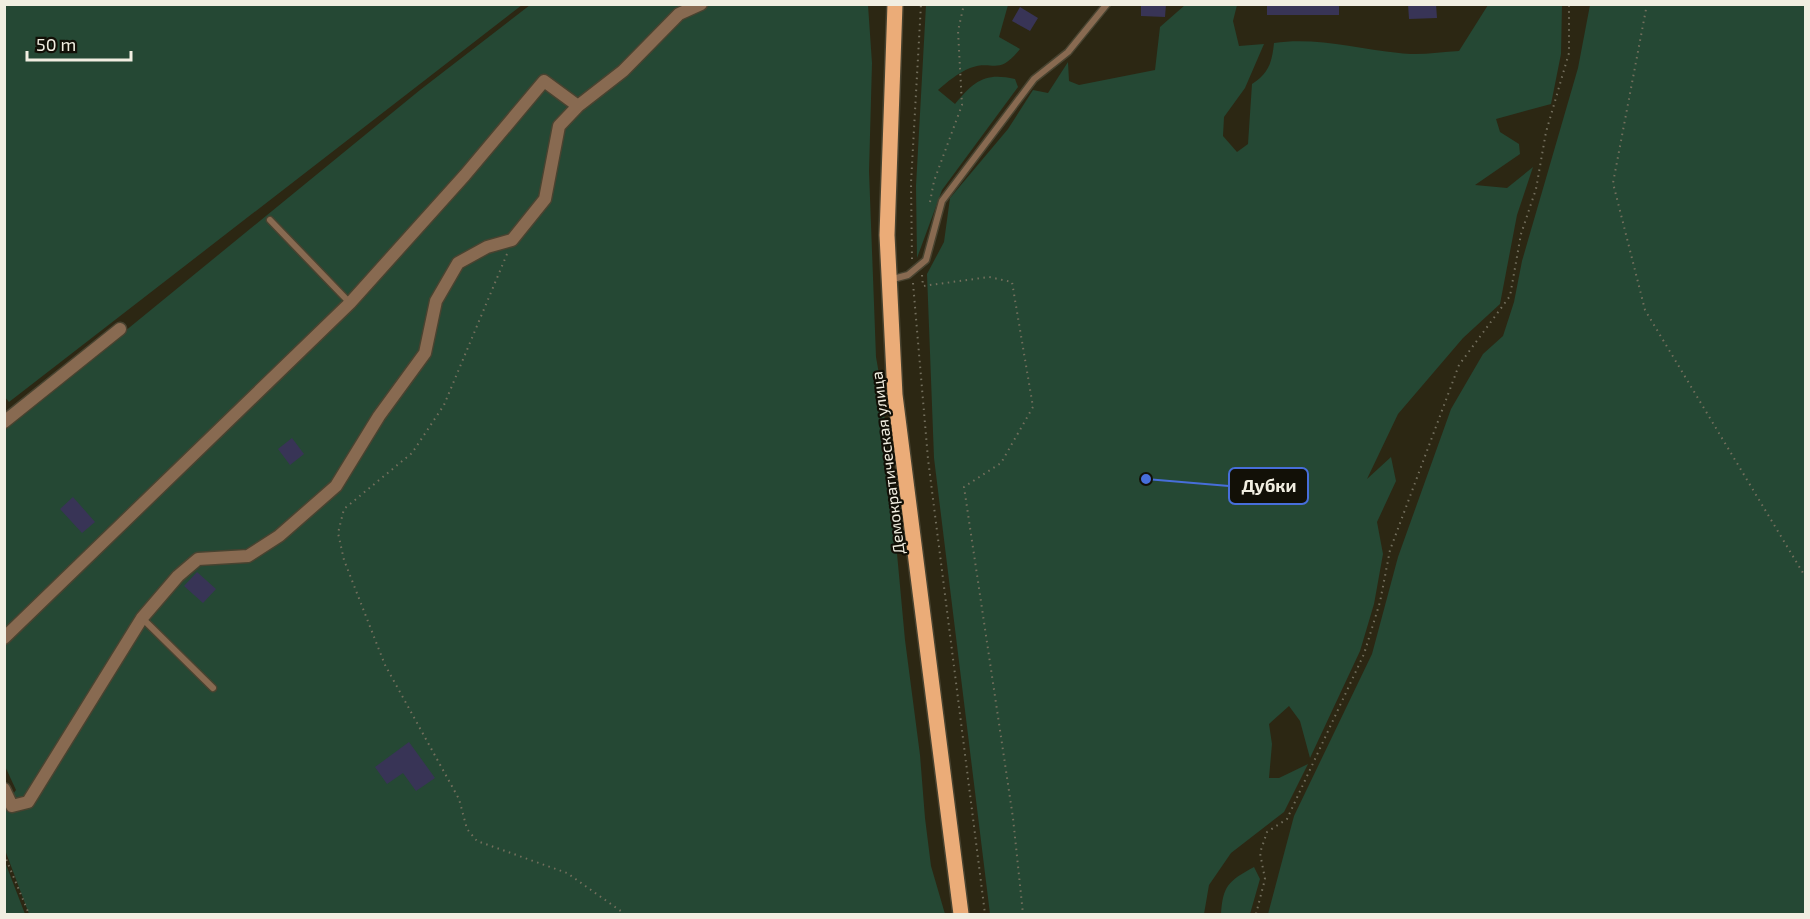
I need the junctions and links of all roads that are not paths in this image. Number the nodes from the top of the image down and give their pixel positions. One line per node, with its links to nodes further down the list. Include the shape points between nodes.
1 (701, 4): 4 (street, via 680,14 623,71)
2 (895, 4): 6 (main road, Демократическая улица)
3 (1107, 4): 6 (lane, via 1068,52 1034,79 942,201 926,260 912,272)
4 (578, 106): 7 (street, via 544,81); 10 (street, via 559,126 545,199 512,240 487,247 458,263 436,301 425,353 379,416 336,486 279,536 248,556 198,559)
5 (270, 220): 7 (lane)
6 (888, 280): 15 (main road, Демократическая улица, via 896,395)
7 (350, 303): 11 (street)
8 (120, 329): 9 (street)
9 (4, 422)
10 (142, 618): 12 (lane); 14 (street, via 43,781 28,802)
11 (4, 638)
12 (213, 688)
13 (4, 789): 14 (street)
14 (8, 806)
15 (961, 915)

